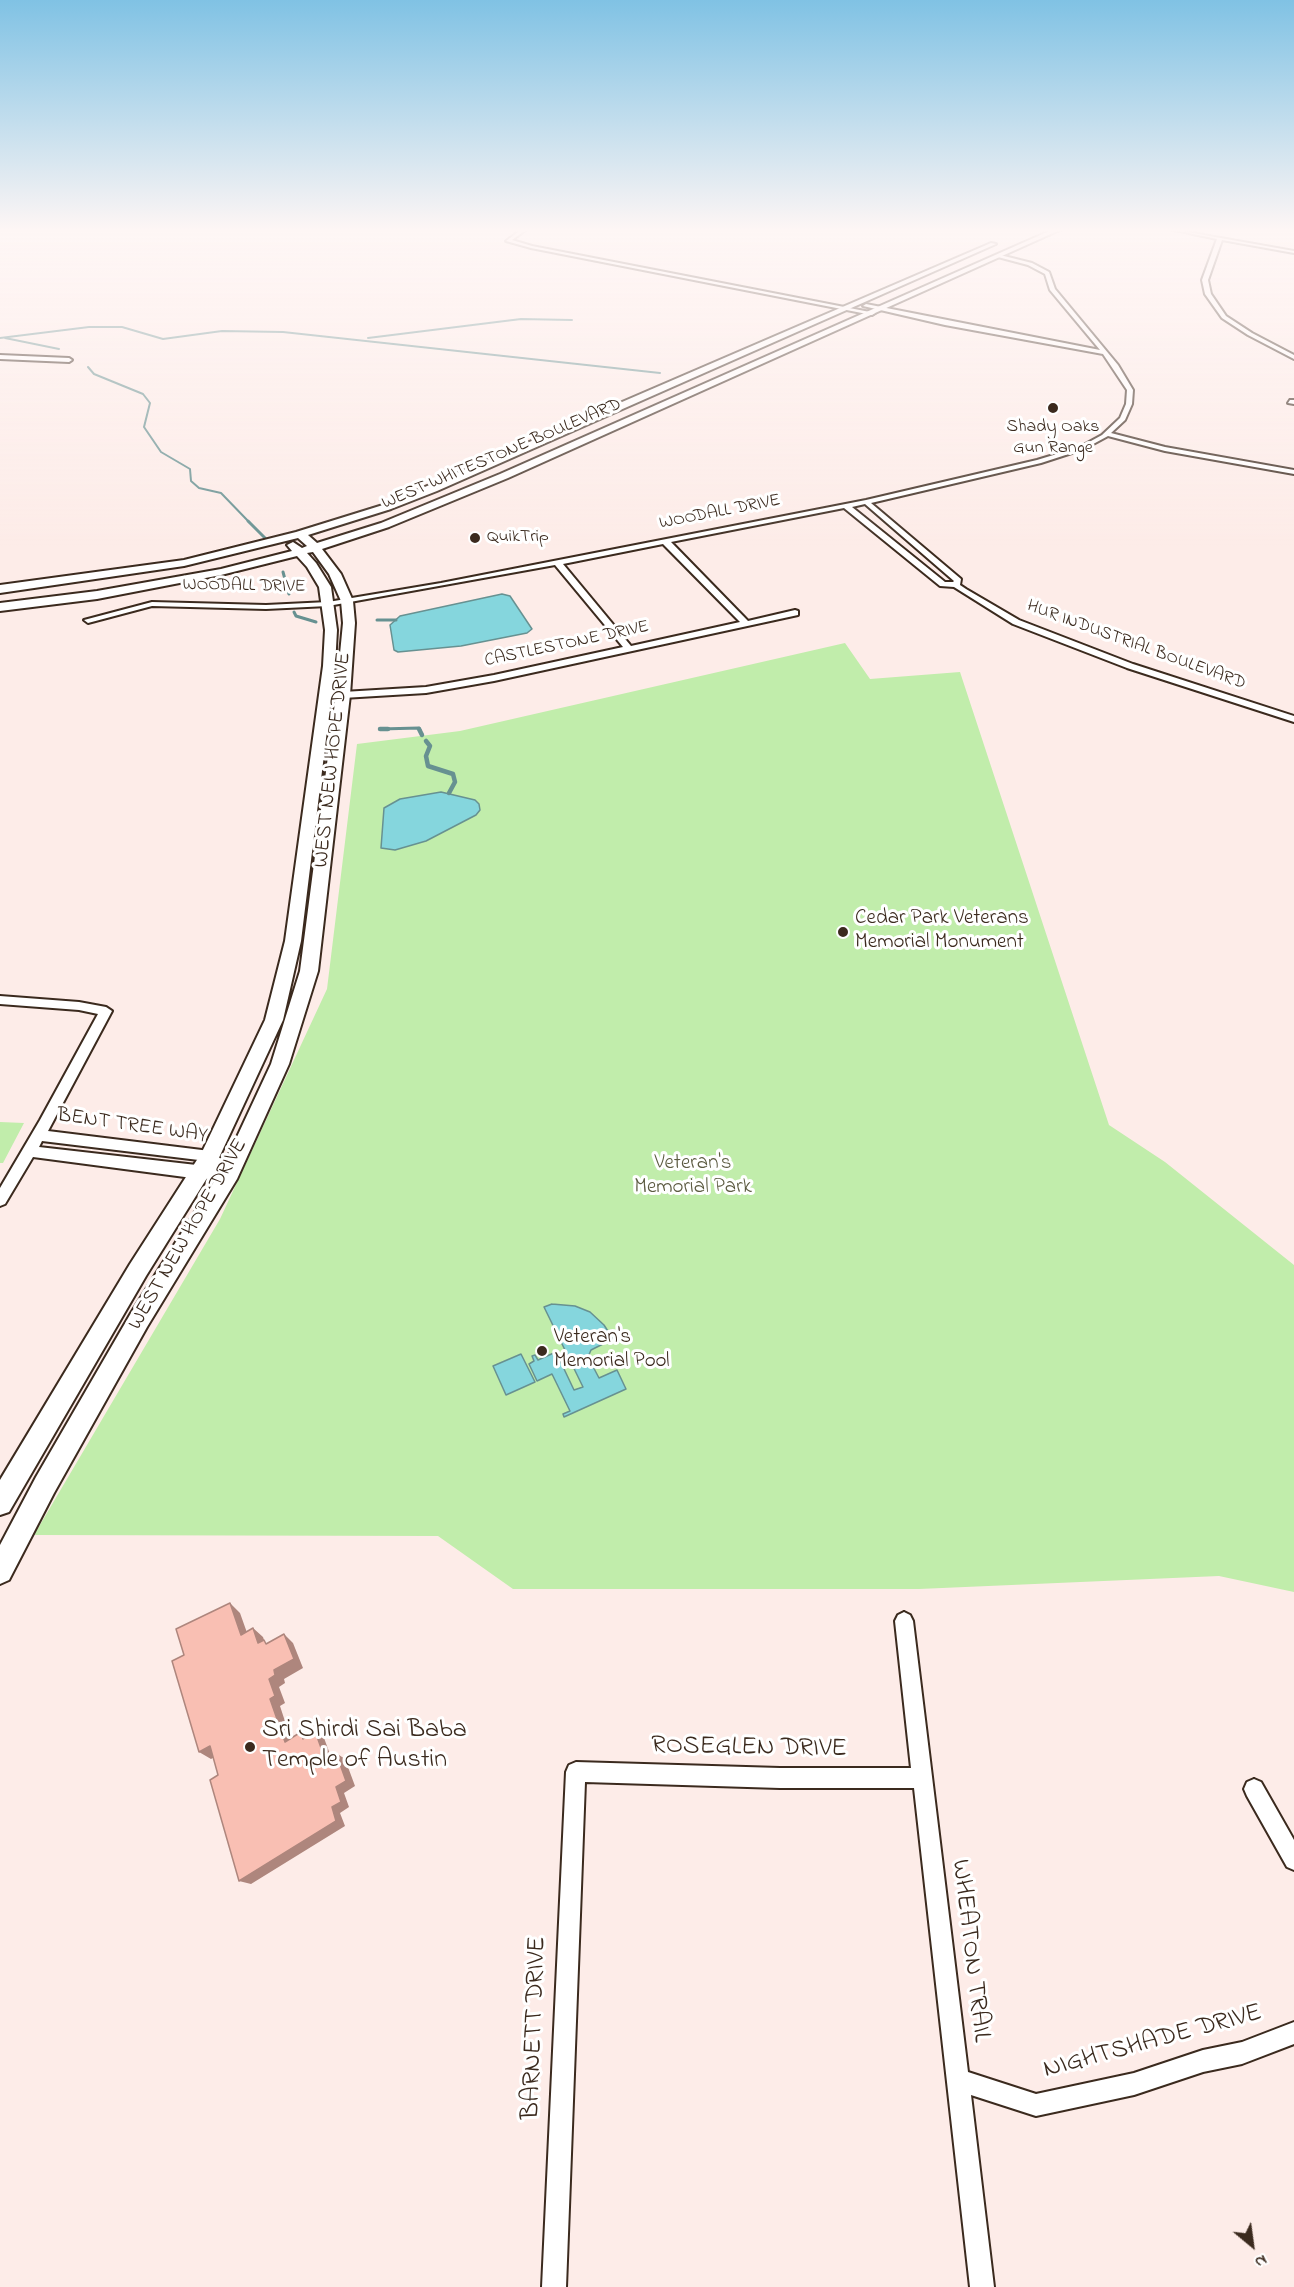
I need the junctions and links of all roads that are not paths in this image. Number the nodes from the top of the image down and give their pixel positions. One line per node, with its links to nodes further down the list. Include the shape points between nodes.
1 (783, 336): 10 (main road, WEST WHITESTONE BOULEVARD)
2 (820, 336): 11 (main road, WEST WHITESTONE BOULEVARD)
3 (1011, 336): 6 (street)
4 (1090, 336): 6 (street, WOODALL DRIVE)
5 (1253, 336): 8 (street)
6 (1105, 353): 12 (street, WOODALL DRIVE, via 1130,390 1123,419)
7 (0, 357): 9 (street)
8 (1294, 357)
9 (69, 360)
10 (599, 415): 11 (main road); 16 (main road, WEST WHITESTONE BOULEVARD, via 433,489)
11 (624, 423): 19 (main road, WEST WHITESTONE BOULEVARD, via 446,501)
12 (1107, 434): 13 (street, via 1165,449); 14 (street, WOODALL DRIVE, via 1063,455)
13 (1294, 472)
14 (866, 502): 15 (street, WOODALL DRIVE); 22 (street, HUR INDUSTRIAL BOULEVARD, via 958,581)
15 (846, 506): 18 (street, WOODALL DRIVE); 22 (street, via 943,584)
16 (300, 534): 17 (main road, WEST WHITESTONE BOULEVARD); 19 (main road, WEST NEW HOPE DRIVE)
17 (286, 538): 20 (main road, WEST NEW HOPE DRIVE); 23 (main road, WEST WHITESTONE BOULEVARD, via 184,563)
18 (665, 541): 21 (street, WOODALL DRIVE); 29 (street)
19 (315, 547): 20 (main road, WEST WHITESTONE BOULEVARD); 24 (main road, WEST NEW HOPE DRIVE, via 335,574)
20 (300, 552): 25 (main road, WEST NEW HOPE DRIVE, via 320,576); 26 (main road, WEST WHITESTONE BOULEVARD, via 136,589)
21 (557, 562): 24 (street, WOODALL DRIVE); 30 (street)
22 (956, 585): 32 (street, HUR INDUSTRIAL BOULEVARD, via 1016,622 1057,639)
23 (0, 589)
24 (347, 600): 25 (street, WOODALL DRIVE); 31 (main road, WEST NEW HOPE DRIVE)
25 (328, 604): 28 (street, WOODALL DRIVE, via 152,604); 36 (main road, WEST NEW HOPE DRIVE, via 329,666 288,966 274,1020)
26 (0, 607)
27 (795, 613): 29 (street, CASTLESTONE DRIVE)
28 (88, 620)
29 (746, 624): 30 (street, CASTLESTONE DRIVE)
30 (629, 649): 31 (street, CASTLESTONE DRIVE, via 426,690)
31 (343, 695): 37 (main road, WEST NEW HOPE DRIVE, via 309,971 280,1064)
32 (1294, 719)
33 (0, 1000): 34 (street, via 106,1011)
34 (39, 1135): 35 (street); 36 (street, BENT TREE WAY)
35 (30, 1151): 36 (street, BENT TREE WAY); 38 (street)
36 (205, 1165): 37 (street, BENT TREE WAY); 37 (street, BENT TREE WAY); 39 (main road, WEST NEW HOPE DRIVE)
37 (230, 1173): 40 (main road, WEST NEW HOPE DRIVE, via 139,1320)
38 (0, 1200)
39 (0, 1503)
40 (0, 1571)
41 (904, 1621): 43 (street, WHEATON TRAIL)
42 (576, 1772): 43 (street, ROSEGLEN DRIVE); 48 (street, BARNETT DRIVE)
43 (921, 1778): 47 (street, WHEATON TRAIL)
44 (1254, 1789): 45 (street)
45 (1294, 1860)
46 (1294, 2033): 47 (street, NIGHTSHADE DRIVE, via 1242,2053 1203,2061 1134,2084 1036,2105)
47 (958, 2080): 49 (street, WHEATON TRAIL)
48 (554, 2287)
49 (982, 2287)

